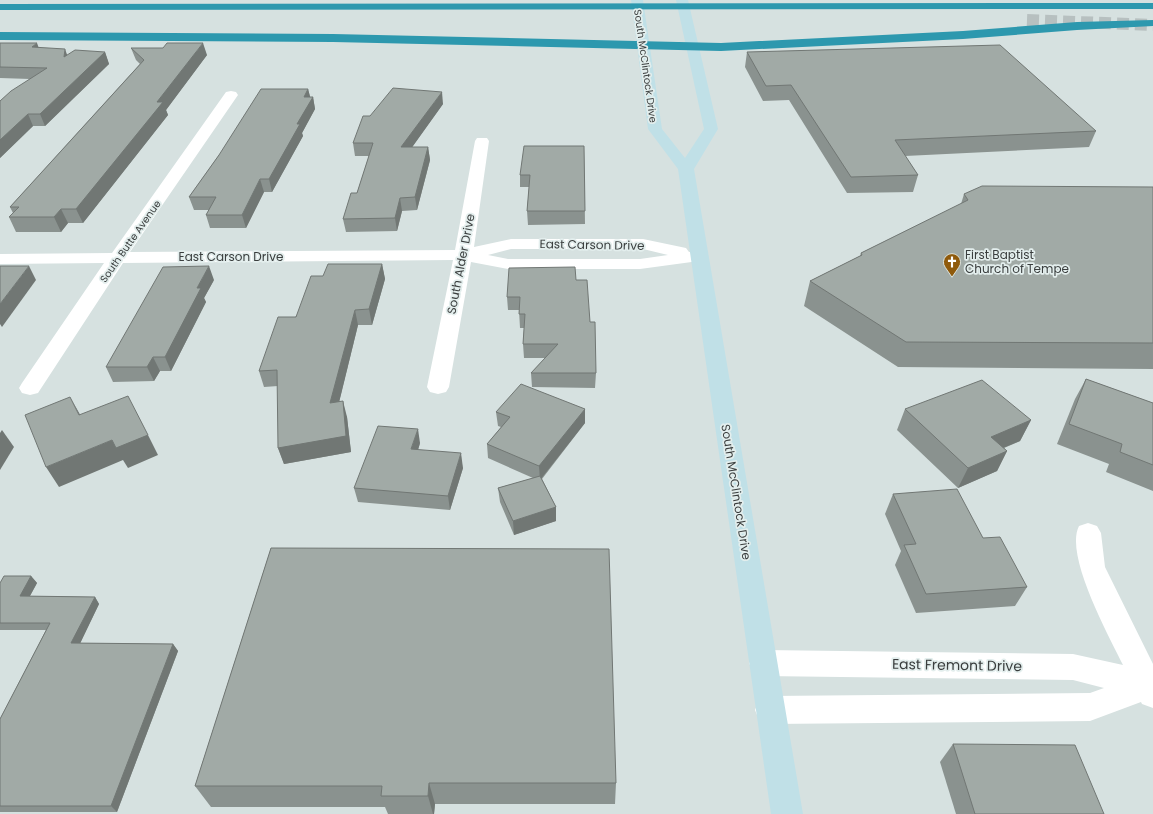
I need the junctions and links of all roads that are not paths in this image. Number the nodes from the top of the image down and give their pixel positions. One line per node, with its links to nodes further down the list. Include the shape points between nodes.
1 (637, 0): 11 (main road, South McClintock Drive)
2 (682, 0): 12 (main road)
3 (378, 6): 4 (highway); 5 (highway); 6 (highway)
4 (1153, 6)
5 (0, 7)
6 (977, 18)
7 (1013, 19): 8 (highway)
8 (1027, 20)
9 (1153, 23): 12 (highway, via 948,36 722,47)
10 (0, 36): 11 (highway, via 341,38)
11 (644, 45): 12 (highway); 15 (main road, South McClintock Drive, via 655,129)
12 (694, 46): 15 (main road, via 712,129)
13 (231, 95): 18 (street, South Butte Avenue)
14 (482, 141): 16 (street, South Alder Drive)
15 (686, 169): 17 (main road, South McClintock Drive)
16 (463, 255): 17 (street, East Carson Drive, via 508,264 640,264); 18 (street, East Carson Drive); 20 (street, South Alder Drive)
17 (699, 256): 23 (main road, South McClintock Drive)
18 (118, 258): 19 (street, East Carson Drive); 21 (street, South Butte Avenue)
19 (0, 259)
20 (438, 386)
21 (30, 388)
22 (1088, 534): 24 (street, via 1092,567 1118,627)
23 (763, 662): 24 (street, East Fremont Drive, via 1073,667); 25 (main road, South McClintock Drive)
24 (1152, 688): 25 (street, via 1090,707)
25 (770, 710): 26 (main road, South McClintock Drive)
26 (787, 814)

